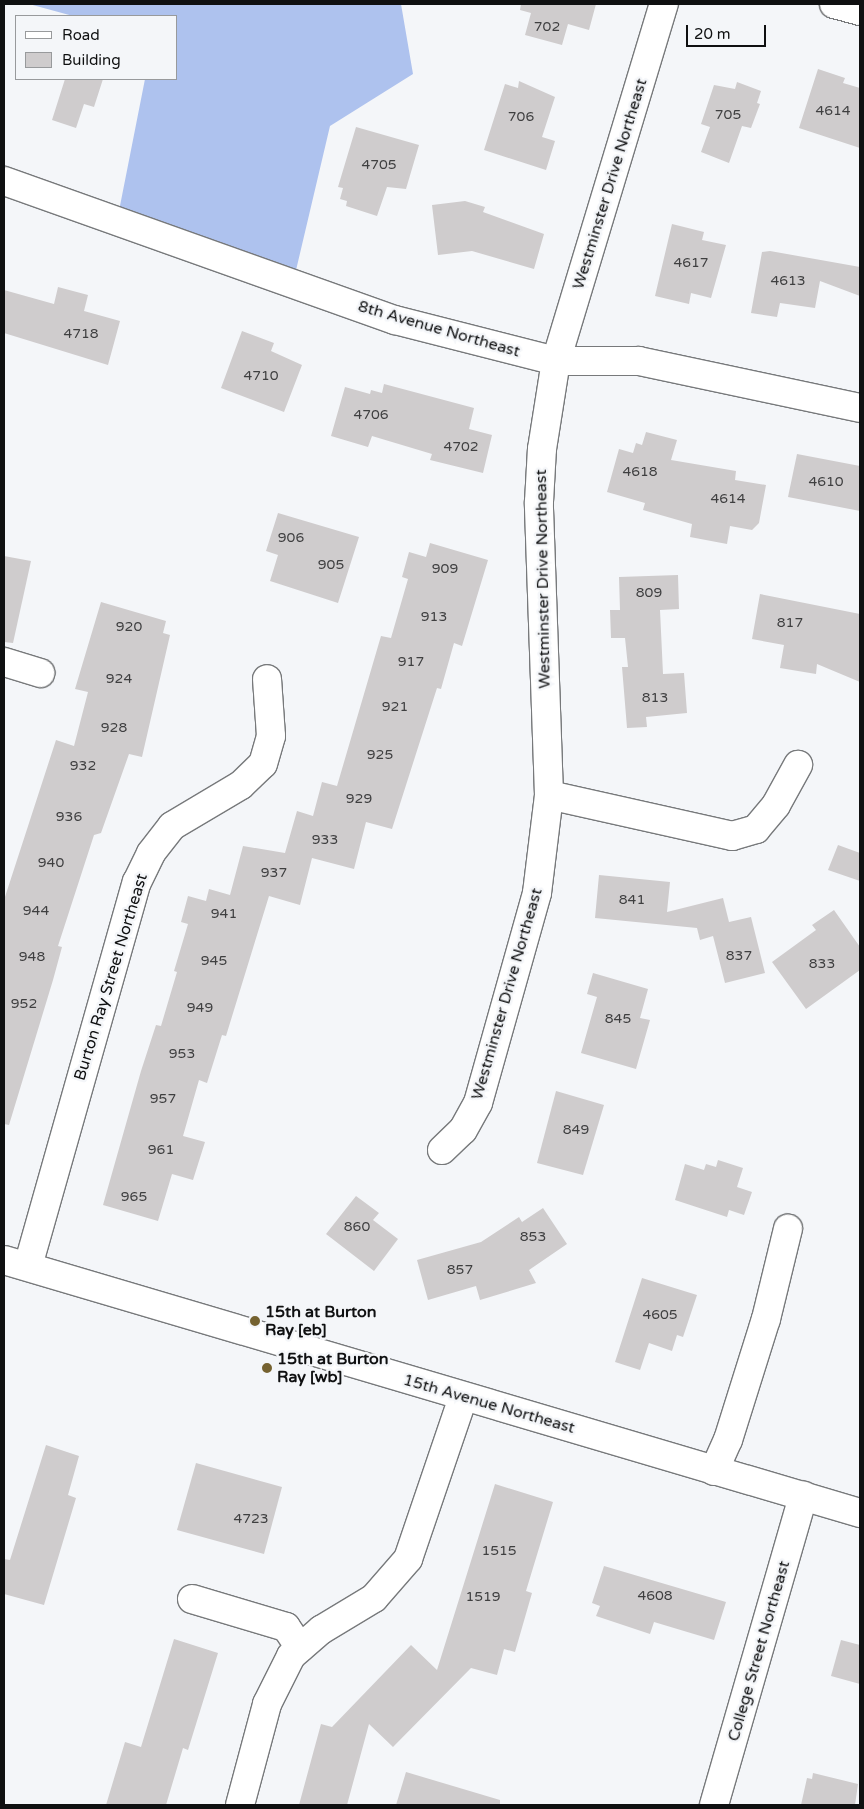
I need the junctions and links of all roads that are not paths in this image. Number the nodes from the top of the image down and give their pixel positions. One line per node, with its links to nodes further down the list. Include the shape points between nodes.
1 (664, 4): 5 (street, Westminster Drive Northeast)
2 (834, 4): 3 (street)
3 (860, 12)
4 (4, 180): 5 (street, 8th Avenue Northeast, via 395,320)
5 (556, 361): 6 (street, 8th Avenue Northeast, via 639,361); 11 (street, Westminster Drive Northeast, via 542,449 539,502)
6 (860, 408)
7 (4, 662): 8 (street)
8 (40, 673)
9 (267, 679): 14 (street, Burton Ray Street Northeast, via 272,736 263,764 240,785 172,826 151,853 136,882)
10 (798, 765): 11 (street, via 776,805 756,829 732,836)
11 (549, 795): 12 (street, Westminster Drive Northeast, via 537,892 478,1103 463,1130)
12 (442, 1150)
13 (788, 1229): 16 (street, via 766,1320 728,1440)
14 (16, 1263): 15 (street, 15th Avenue Northeast)
15 (463, 1397): 16 (street, 15th Avenue Northeast); 20 (street, via 408,1559 374,1598 321,1630)
16 (714, 1471): 17 (street, 15th Avenue Northeast)
17 (803, 1496): 18 (street, 15th Avenue Northeast); 22 (street, College Street Northeast)
18 (860, 1513)
19 (192, 1599): 20 (street, via 286,1628)
20 (300, 1648): 21 (street, via 291,1656 267,1704)
21 (240, 1805)
22 (714, 1805)

